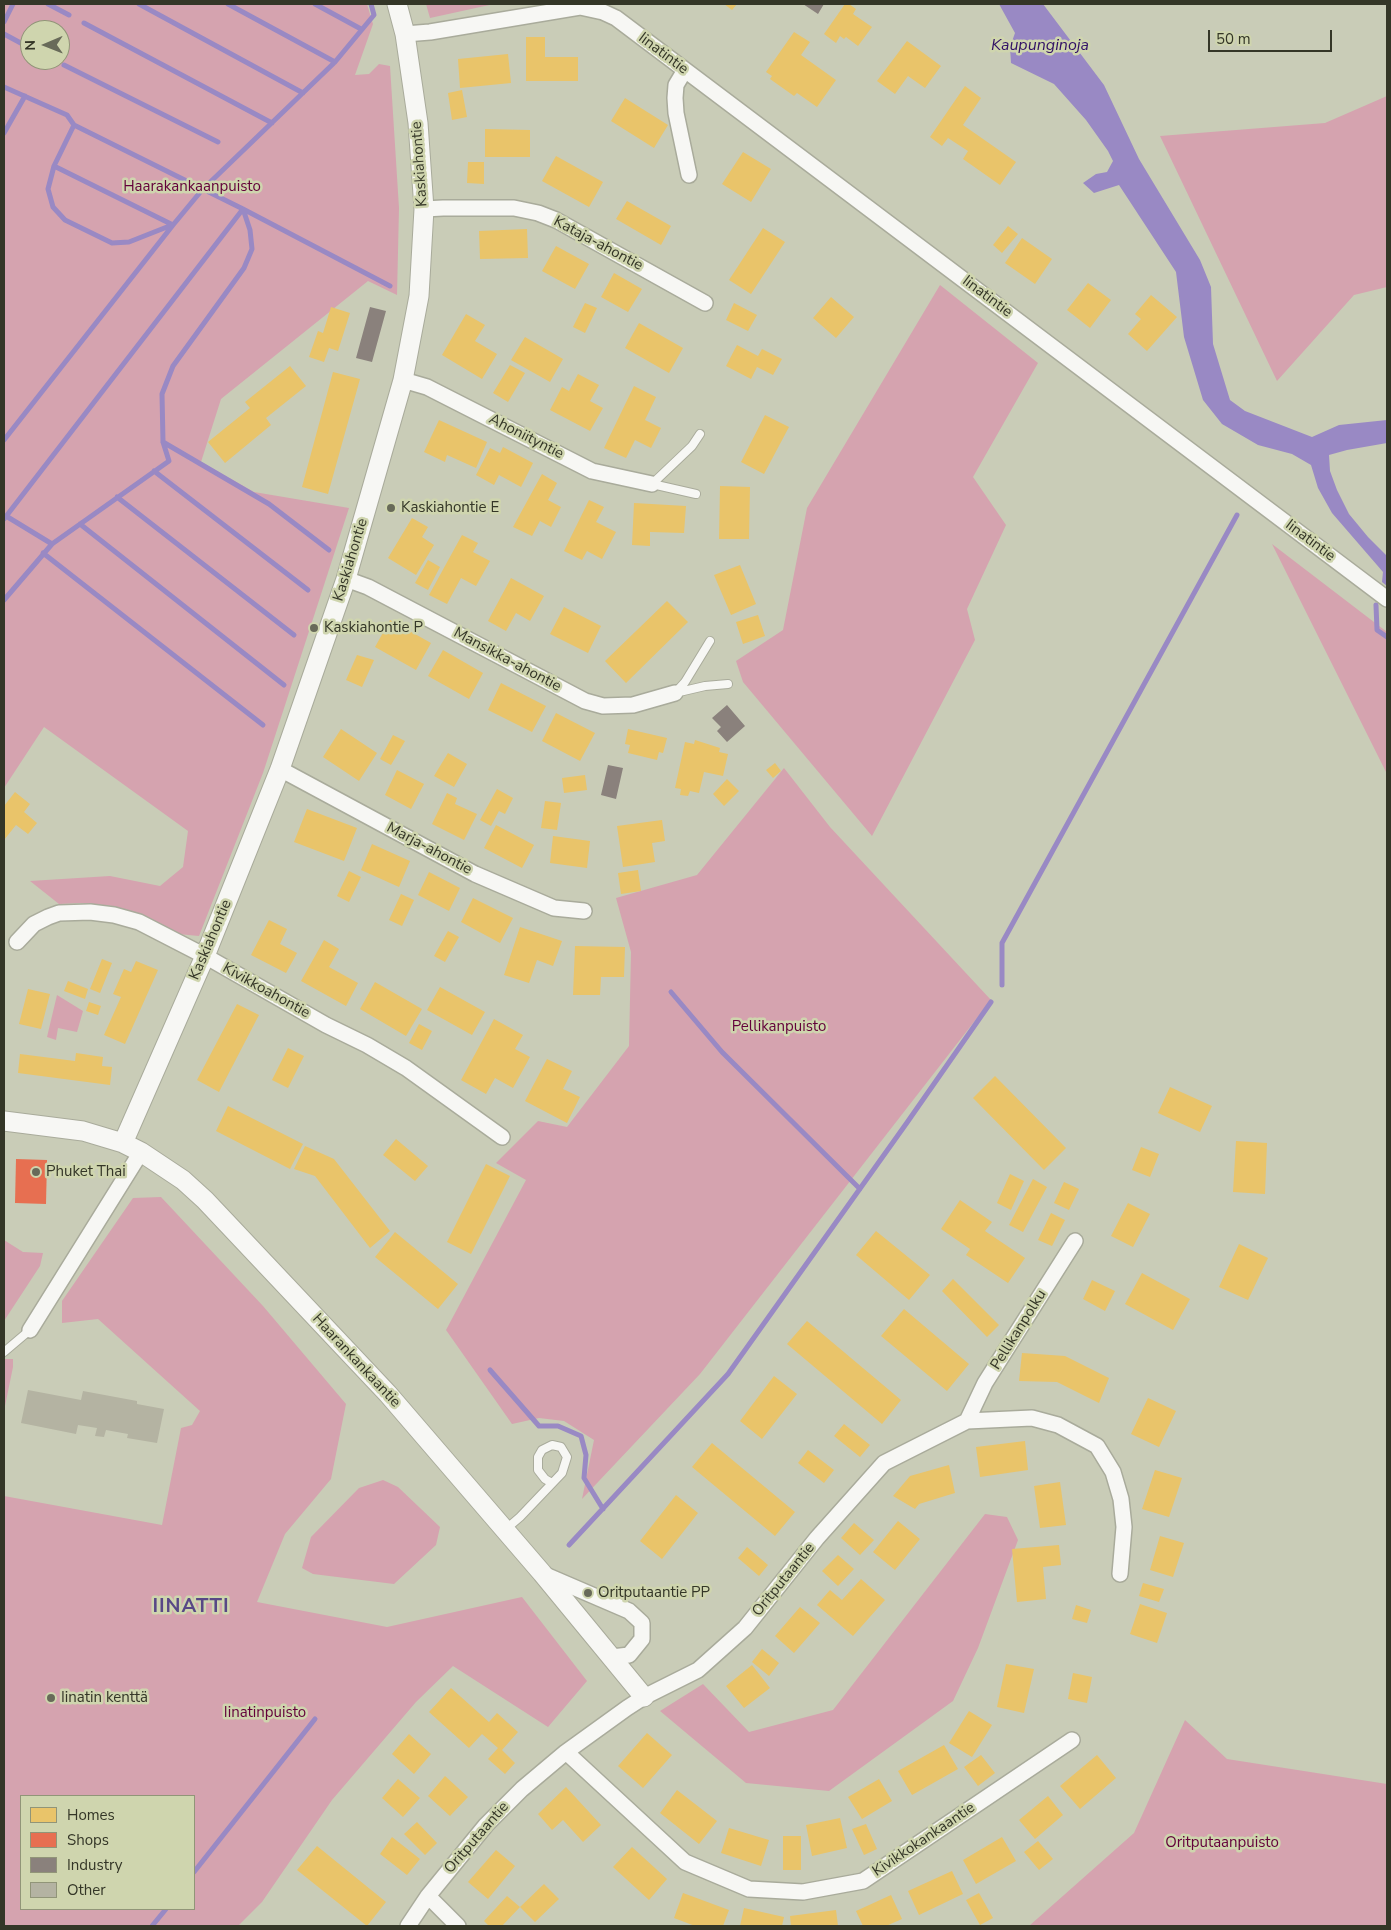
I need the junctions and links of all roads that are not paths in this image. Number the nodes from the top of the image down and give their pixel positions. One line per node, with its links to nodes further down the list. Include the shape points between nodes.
1 (397, 4): 3 (street, Kaskiahontie)
2 (580, 5): 3 (street, Iinatintie); 4 (street, Iinatintie, via 616,18)
3 (405, 34): 6 (street, Kaskiahontie, via 418,123)
4 (685, 70): 5 (street, via 676,86 675,98); 13 (street, Iinatintie)
5 (689, 174)
6 (424, 209): 7 (street, Kataja-ahontie, via 514,208 538,213); 8 (street, Kaskiahontie, via 419,296)
7 (705, 303)
8 (403, 380): 10 (street, Ahoniityntie, via 428,387 592,471); 12 (street, Kaskiahontie)
9 (700, 434): 10 (lane, via 692,446)
10 (652, 484): 11 (lane)
11 (696, 494)
12 (346, 579): 16 (street, Mansikka-ahontie, via 368,587 585,701 603,706 633,705); 17 (street, Kaskiahontie)
13 (1387, 599)
14 (710, 641): 16 (lane)
15 (728, 684): 16 (lane)
16 (675, 693)
17 (280, 769): 18 (street, Marja-ahontie, via 475,874 554,908); 20 (street, Kaskiahontie)
18 (584, 911)
19 (17, 942): 20 (street, Kivikkoahontie, via 34,924 48,917 59,913 90,912 139,922)
20 (205, 956): 22 (street, Kivikkoahontie, via 398,1064); 23 (street, Kaskiahontie)
21 (4, 1121): 23 (street, Haarankankaantie, via 83,1131)
22 (502, 1137)
23 (122, 1143): 24 (street, Haarankankaantie)
24 (141, 1152): 26 (street); 30 (street, Haarankankaantie, via 183,1180 205,1200 388,1394)
25 (1075, 1241): 28 (street, Pellikanpolku, via 985,1383)
26 (30, 1330): 27 (lane)
27 (4, 1352)
28 (967, 1421): 32 (street, Oritputaantie, via 1032,1418 1058,1425 1097,1446 1113,1472 1121,1499 1124,1527); 34 (street, Oritputaantie, via 884,1462 817,1538 745,1628 698,1670)
29 (552, 1484): 29 (lane, via 562,1473 567,1457 561,1447 552,1445 542,1450 538,1457 538,1470); 30 (lane)
30 (504, 1530): 31 (street, Haarankankaantie)
31 (542, 1573): 33 (street, Haarankankaantie); 33 (street, via 629,1611 642,1623 642,1639 629,1655)
32 (1120, 1574)
33 (612, 1658): 34 (street, Haarankankaantie)
34 (644, 1697): 36 (street, Oritputaantie)
35 (1072, 1740): 36 (street, Kivikkokankaantie, via 863,1880 802,1892 749,1889 685,1862)
36 (566, 1752): 37 (street, Oritputaantie, via 522,1789 486,1826)
37 (428, 1896): 38 (street, Oritputaantie); 39 (street)
38 (408, 1926)
39 (458, 1926)

